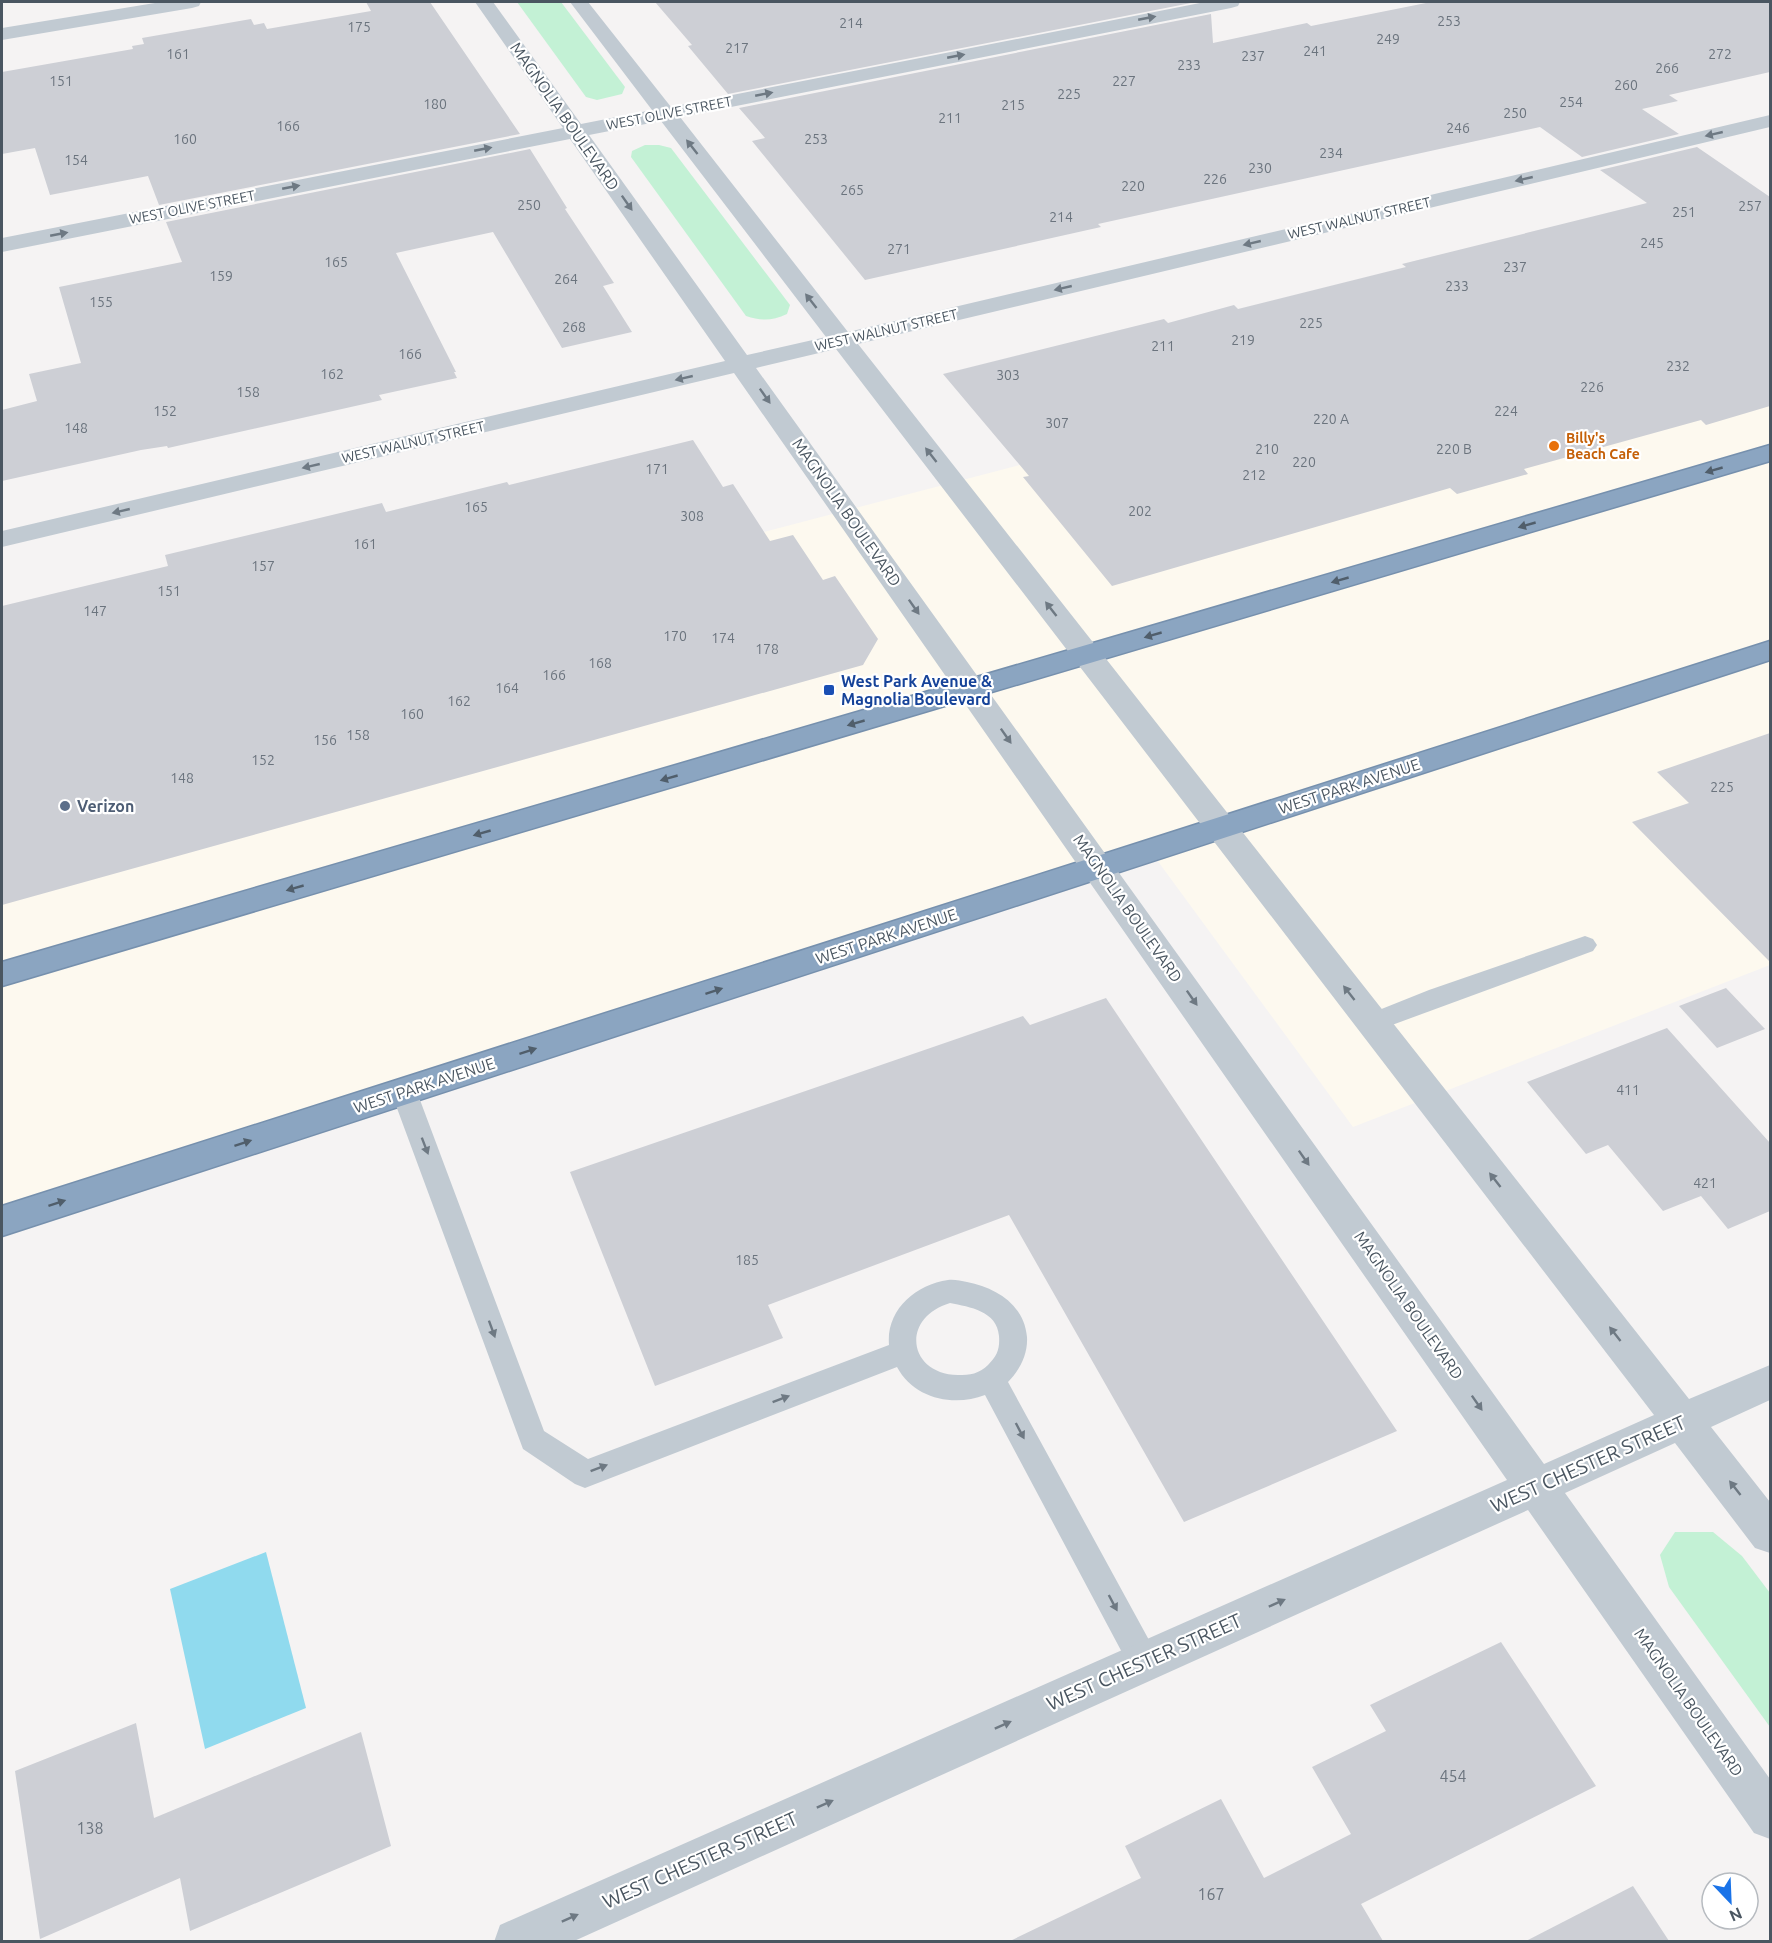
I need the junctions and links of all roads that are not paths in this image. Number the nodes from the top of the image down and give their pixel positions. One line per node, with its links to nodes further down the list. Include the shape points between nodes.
1 (192, 2): 5 (street)
2 (484, 2): 8 (street, MAGNOLIA BOULEVARD)
3 (579, 2): 6 (street)
4 (1231, 2): 6 (street, WEST OLIVE STREET, one-way to 4)
5 (2, 34)
6 (666, 114): 8 (street, WEST OLIVE STREET); 10 (street, one-way to 6)
7 (1770, 121): 10 (street, WEST WALNUT STREET, one-way to 10)
8 (576, 131): 9 (street, WEST OLIVE STREET, one-way to 8); 11 (street, MAGNOLIA BOULEVARD, one-way to 11)
9 (2, 245)
10 (842, 340): 11 (street, WEST WALNUT STREET); 15 (street, one-way to 10)
11 (741, 364): 13 (street, WEST WALNUT STREET, one-way to 13); 16 (street, MAGNOLIA BOULEVARD, one-way to 16)
12 (1770, 453): 15 (highway, one-way to 15)
13 (2, 539)
14 (1770, 650): 17 (highway, WEST PARK AVENUE)
15 (1087, 655): 16 (highway); 17 (street)
16 (972, 689): 18 (street, MAGNOLIA BOULEVARD, one-way to 18); 20 (highway, one-way to 20)
17 (1221, 828): 18 (highway, WEST PARK AVENUE); 21 (street, one-way to 17)
18 (1099, 867): 22 (highway, WEST PARK AVENUE, one-way to 18); 28 (street, MAGNOLIA BOULEVARD, one-way to 28)
19 (1585, 945): 21 (lane)
20 (2, 974)
21 (1373, 1023): 27 (street, one-way to 21)
22 (404, 1092): 23 (highway, WEST PARK AVENUE, one-way to 22); 24 (lane, one-way to 24, via 533,1440 585,1474)
23 (2, 1221)
24 (904, 1352): 25 (lane, via 923,1378 939,1386 976,1387); 25 (lane, via 906,1319 917,1305 932,1295 950,1291 986,1297 1011,1323 1015,1338 1013,1354)
25 (992, 1380): 30 (lane, one-way to 30)
26 (1770, 1382): 27 (street, WEST CHESTER STREET)
27 (1683, 1421): 28 (street, WEST CHESTER STREET); 29 (street, one-way to 27)
28 (1537, 1487): 30 (street, WEST CHESTER STREET, one-way to 28); 31 (street, MAGNOLIA BOULEVARD)
29 (1770, 1534)
30 (1144, 1662): 32 (street, WEST CHESTER STREET, one-way to 30)
31 (1770, 1817)
32 (517, 1941)

